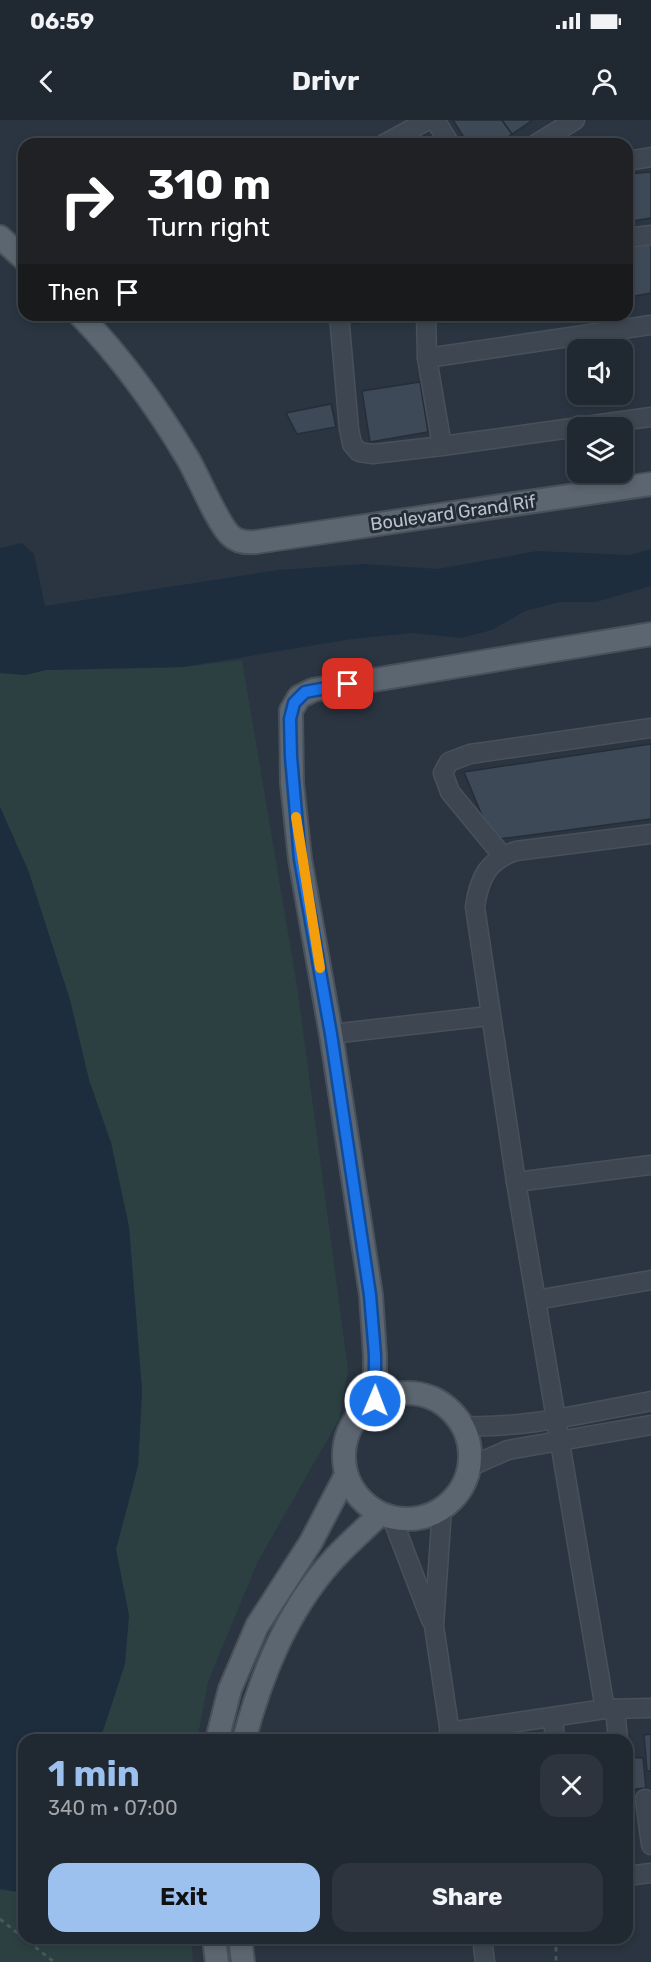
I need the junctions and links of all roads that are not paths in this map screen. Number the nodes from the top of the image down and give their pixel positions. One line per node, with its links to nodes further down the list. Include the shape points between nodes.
1 (428, 120): 4 (street)
2 (435, 120): 5 (street)
3 (575, 120): 6 (street)
4 (395, 138)
5 (446, 138)
6 (546, 138)
7 (651, 157): 8 (street)
8 (633, 160)
9 (651, 235): 11 (street)
10 (0, 237): 12 (main road)
11 (633, 237)
12 (18, 254)
13 (85, 321): 20 (main road, Boulevard Grand Rif, via 162,418 230,535 237,540 256,542)
14 (339, 321): 19 (street, via 347,418 355,450 373,454)
15 (426, 321): 17 (street)
16 (651, 325): 17 (street)
17 (427, 358): 19 (street)
18 (651, 417): 19 (street)
19 (442, 446)
20 (651, 484)
21 (651, 634): 26 (main road, via 305,692 294,703 290,719 298,842)
22 (651, 728): 24 (street, via 470,754 449,762 443,773 450,792)
23 (651, 834): 24 (street)
24 (502, 855): 25 (street, via 485,872 475,907)
25 (489, 1016): 26 (street); 28 (street)
26 (331, 1034): 31 (main road, via 373,1315)
27 (651, 1165): 28 (street)
28 (516, 1182): 30 (street)
29 (651, 1280): 30 (street)
30 (536, 1300): 33 (street)
31 (375, 1401): 35 (main road, via 398,1394 426,1396 441,1403); 38 (main road, via 350,1428 343,1459)
32 (651, 1401): 33 (street)
33 (556, 1418): 35 (street, via 507,1426); 36 (street)
34 (651, 1425): 36 (street)
35 (463, 1426): 37 (main road, via 468,1439)
36 (560, 1440): 37 (street, via 508,1450); 43 (street)
37 (469, 1467): 39 (main road, via 464,1483)
38 (346, 1475): 40 (main road, via 360,1498); 45 (main road, via 311,1542 257,1626 230,1689)
39 (442, 1509): 40 (main road, via 418,1518); 41 (street)
40 (386, 1516): 41 (street); 46 (main road, via 332,1561 294,1614 268,1665)
41 (434, 1626): 47 (street)
42 (651, 1708): 43 (street)
43 (610, 1709): 44 (street); 50 (street)
44 (553, 1719): 48 (street); 49 (street)
45 (219, 1734)
46 (246, 1734)
47 (450, 1734)
48 (462, 1734)
49 (554, 1734)
50 (616, 1734)
51 (641, 1799): 52 (street)
52 (651, 1845)
53 (651, 1873): 54 (street)
54 (633, 1875)
55 (215, 1944): 58 (main road)
56 (241, 1944): 59 (main road)
57 (483, 1944): 60 (street)
58 (217, 1962)
59 (243, 1962)
60 (486, 1962)

